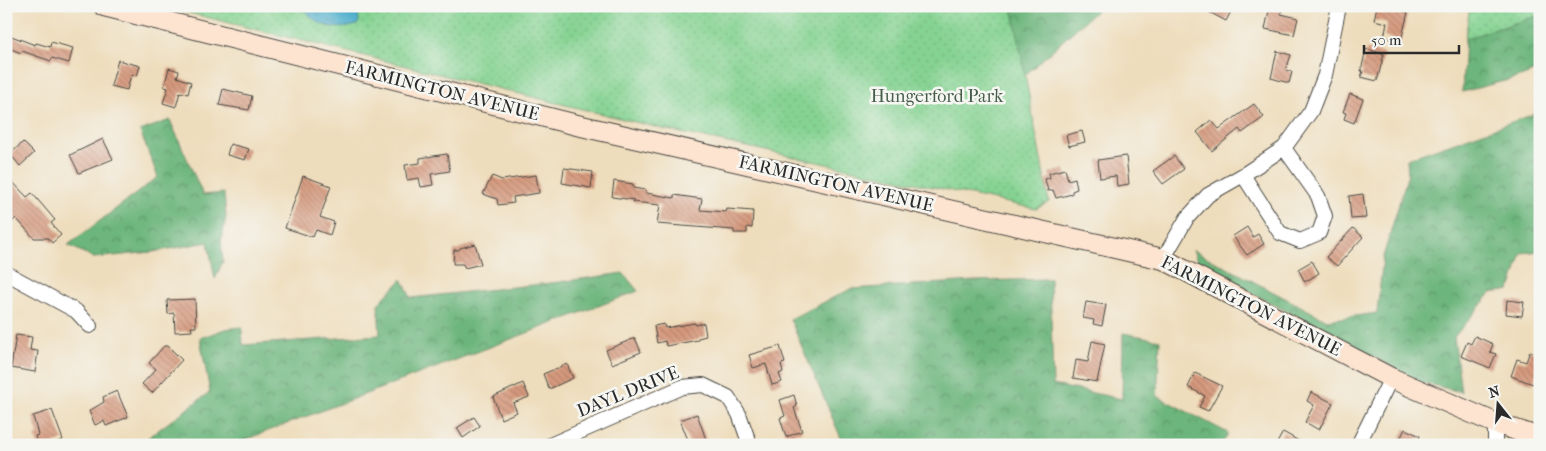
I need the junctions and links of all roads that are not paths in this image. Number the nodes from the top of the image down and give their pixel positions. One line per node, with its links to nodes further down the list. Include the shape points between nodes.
1 (104, 6): 5 (main road, FARMINGTON AVENUE, via 576,125)
2 (1339, 6): 3 (street, via 1325,75 1311,111)
3 (1284, 148): 4 (street); 4 (street, via 1318,196 1325,216 1319,233 1300,241 1280,233)
4 (1243, 175): 5 (street, via 1208,195 1187,218)
5 (1163, 259): 8 (main road, FARMINGTON AVENUE)
6 (6, 273): 7 (street, via 76,311)
7 (90, 326)
8 (1391, 378): 9 (main road, FARMINGTON AVENUE); 13 (street)
9 (1495, 422): 10 (main road, FARMINGTON AVENUE); 14 (street)
10 (1540, 438)
11 (550, 445): 12 (street, DAYL DRIVE, via 682,387 704,385 728,398 739,414)
12 (750, 445)
13 (1358, 445)
14 (1495, 445)

